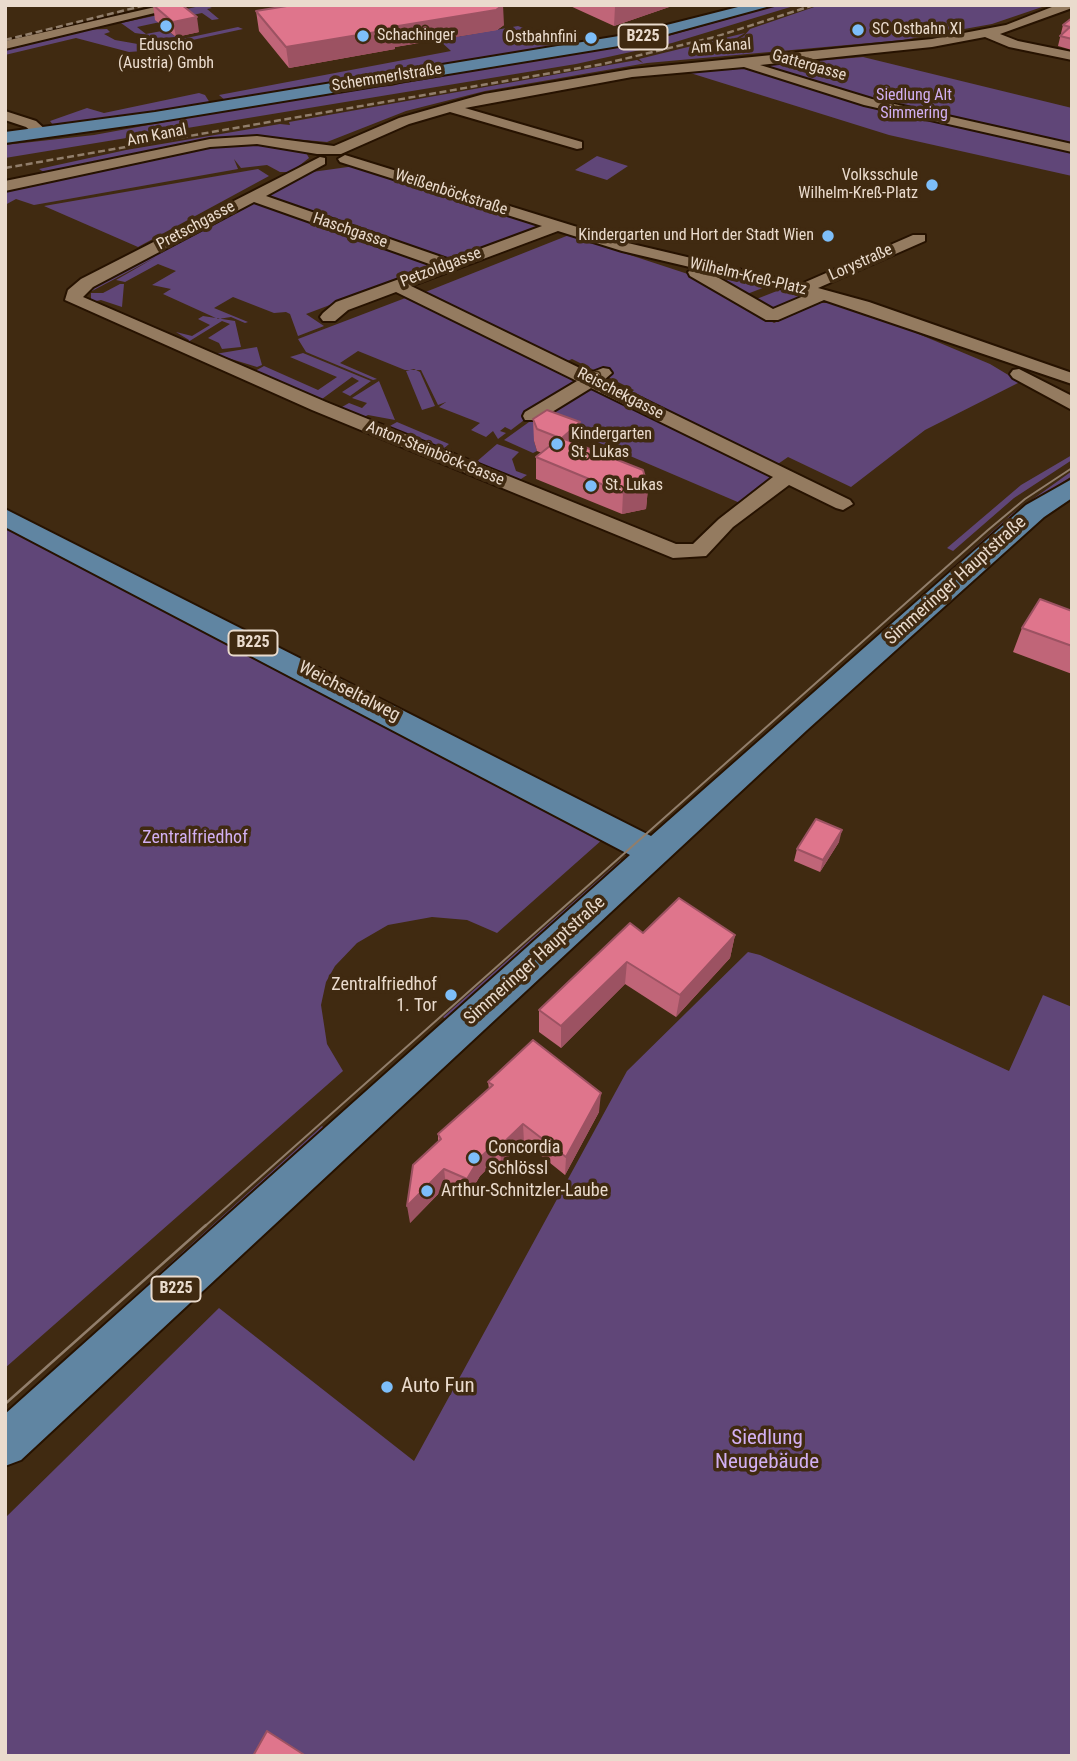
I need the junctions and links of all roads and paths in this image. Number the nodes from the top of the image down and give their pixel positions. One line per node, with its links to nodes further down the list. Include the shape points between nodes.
1 (182, 5): 5 (street)
2 (766, 5): 12 (main road, Schemmerlstraße / B225, via 631,39)
3 (1069, 5): 4 (street, Am Kanal)
4 (987, 33): 6 (street, via 1014,44); 7 (street, Am Kanal)
5 (5, 45)
6 (1072, 56)
7 (741, 63): 8 (street, Am Kanal, via 616,75); 15 (street, Gattergasse, via 869,102)
8 (471, 101): 9 (street, Am Kanal); 11 (street)
9 (448, 107): 11 (street); 16 (street, Am Kanal, via 384,128)
10 (5, 115): 12 (street)
11 (480, 115): 14 (street)
12 (41, 132): 13 (main road, Schemmerlstraße / B225)
13 (5, 138)
14 (577, 145)
15 (1072, 148)
16 (342, 154): 17 (street, Am Kanal); 20 (street, Weißenböckstraße)
17 (319, 155): 18 (street, Am Kanal, via 257,140 210,143); 19 (street, Pretschgasse)
18 (5, 186)
19 (252, 196): 23 (street, Haschgasse); 26 (street, Pretschgasse)
20 (557, 226): 22 (street, Wilhelm-Kreß-Platz); 23 (street, Petzoldgasse)
21 (919, 237): 25 (street, Lorystraße)
22 (680, 261): 25 (street, Wilhelm-Kreß-Platz); 27 (street, Wilhelm-Kreß-Platz, via 772,316)
23 (449, 265): 24 (street, Petzoldgasse)
24 (396, 285): 28 (street, Petzoldgasse, via 342,306); 31 (street, Reischekgasse)
25 (803, 289): 27 (street, Wilhelm-Kreß-Platz)
26 (74, 294): 36 (street, Anton-Steinböck-Gasse, via 74,300 85,307 674,551 699,551 734,516 775,483)
27 (822, 295): 29 (street)
28 (329, 317)
29 (985, 348): 30 (street); 33 (street, via 989,356)
30 (1053, 373): 32 (street); 33 (street)
31 (599, 376): 35 (street); 36 (street, Reischekgasse)
32 (1072, 379)
33 (1033, 382): 34 (street)
34 (1072, 404)
35 (532, 416)
36 (787, 479): 38 (street, Reischekgasse)
37 (1072, 486): 40 (main road, Simmeringer Hauptstraße, via 1025,520)
38 (843, 504)
39 (5, 517): 40 (main road, Weichseltalweg / B225)
40 (653, 853): 41 (main road, Simmeringer Hauptstraße / B225)
41 (5, 1444)

